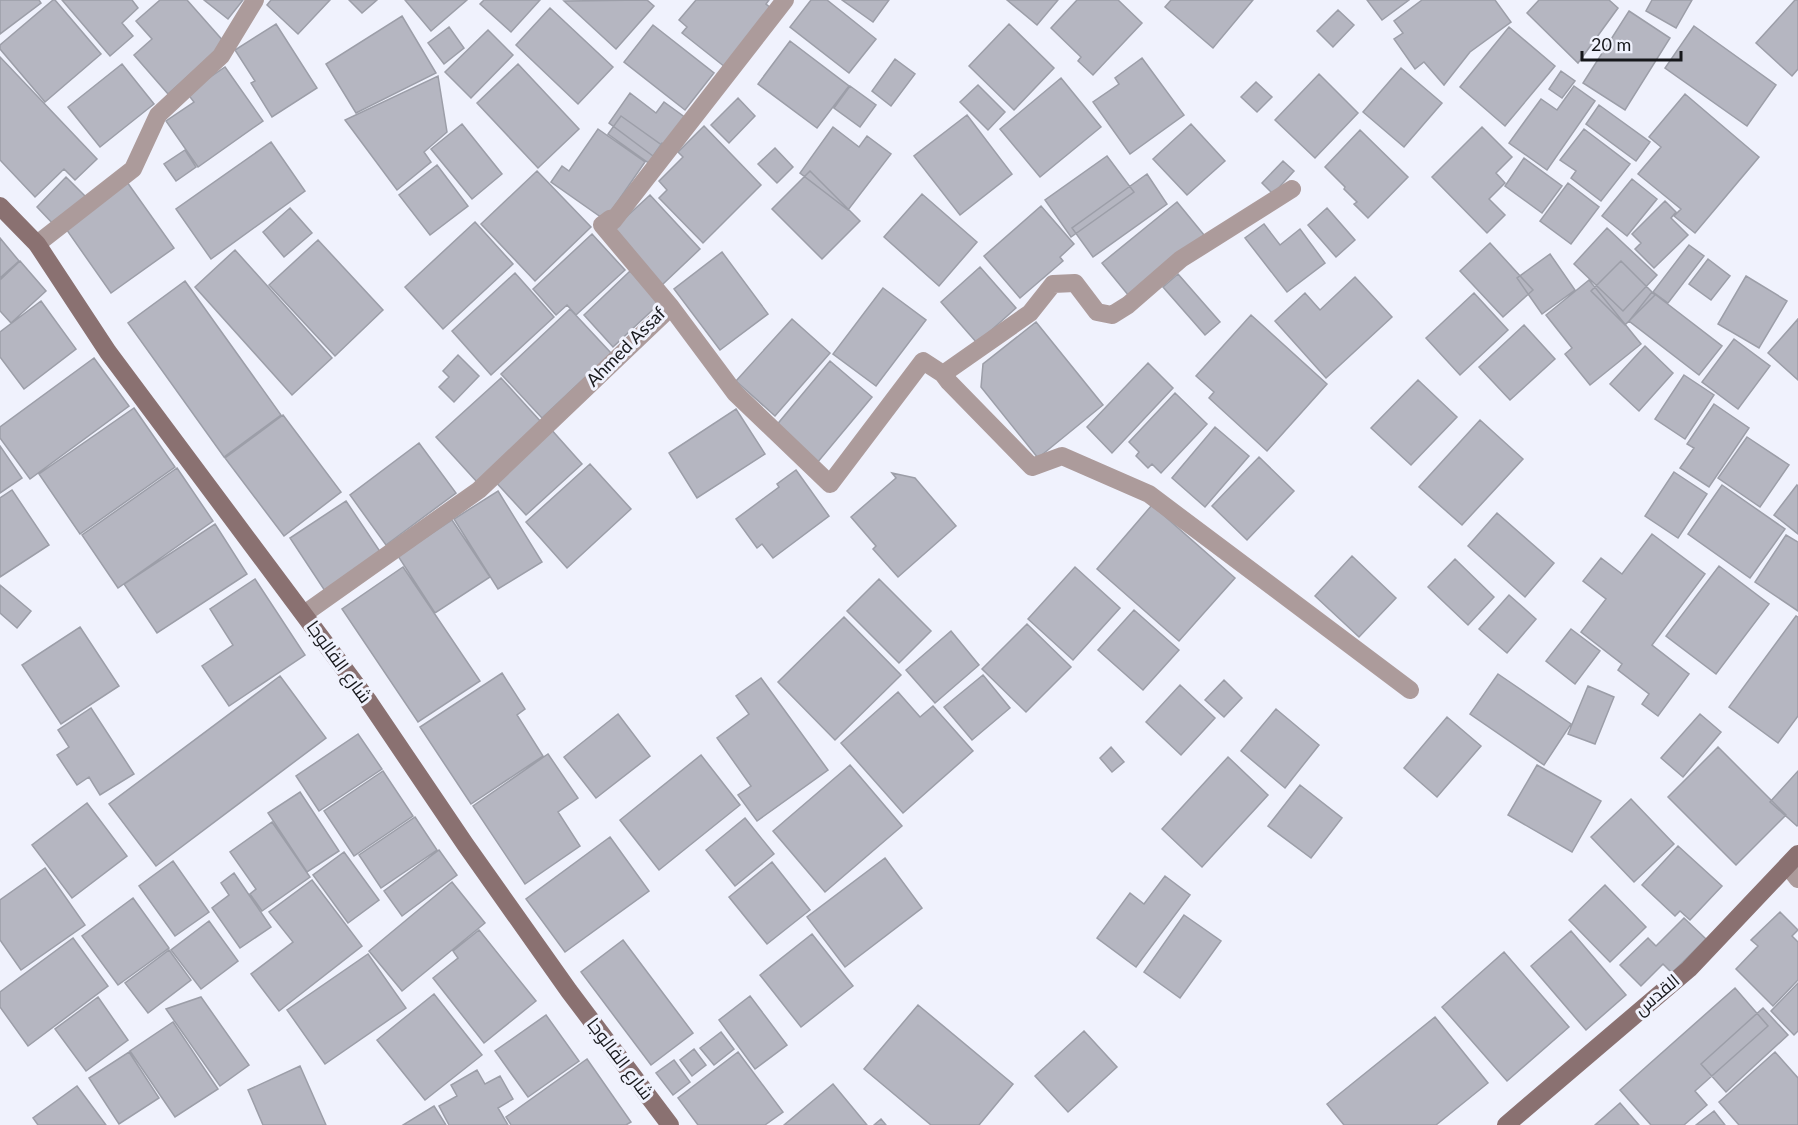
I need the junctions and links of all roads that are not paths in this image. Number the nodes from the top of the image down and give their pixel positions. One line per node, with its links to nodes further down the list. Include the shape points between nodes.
1 (255, 0): 5 (street, via 222,56 158,115 133,169)
2 (785, 0): 6 (street, Ahmed Assaf, via 613,221 602,225)
3 (1292, 189): 7 (street, via 1181,259 1112,315 1097,312 1075,283 1053,284 1030,312)
4 (0, 206): 5 (main road, شارع الفالوجا)
5 (37, 244): 8 (main road, شارع الفالوجا, via 108,352)
6 (671, 307): 7 (street, via 735,393 830,484 923,361); 8 (street, Ahmed Assaf, via 478,490)
7 (943, 374): 9 (street, via 1032,466 1062,456 1149,494)
8 (304, 614): 11 (main road, شارع الفالوجا, via 562,982)
9 (1410, 690)
10 (1795, 866): 12 (main road, القدس, via 1689,969)
11 (670, 1125)
12 (1506, 1125)

